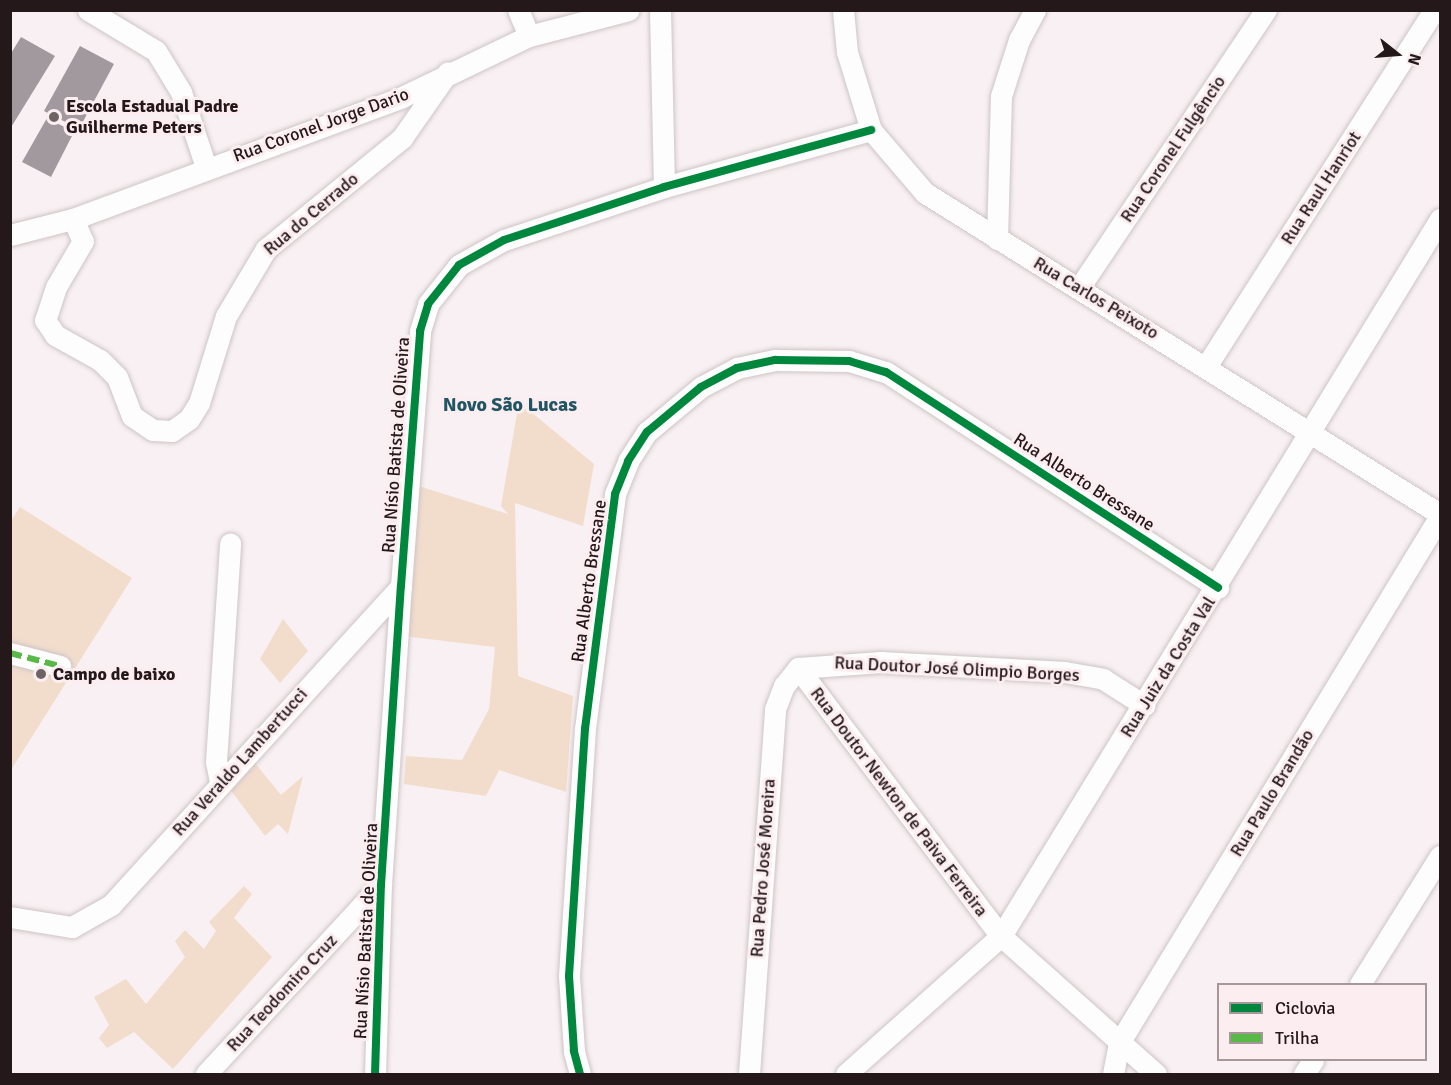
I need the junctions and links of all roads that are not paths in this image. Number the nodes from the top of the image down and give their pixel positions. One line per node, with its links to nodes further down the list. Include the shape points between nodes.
1 (88, 10): 12 (street, via 156,51 181,92)
2 (518, 10): 9 (street)
3 (629, 10): 9 (street, Rua Coronel Jorge Dario)
4 (660, 10): 13 (street)
5 (843, 10): 11 (street, Rua Carlos Peixoto, via 847,52)
6 (1035, 10): 17 (street, via 1019,40 1001,96)
7 (1266, 10): 18 (street, Rua Coronel Fulgêncio)
8 (1434, 10): 19 (street, Rua Raul Hanriot)
9 (529, 36): 10 (street, Rua Coronel Jorge Dario)
10 (448, 72): 12 (street, Rua Coronel Jorge Dario, via 402,97); 14 (street, Rua do Cerrado, via 402,138 266,249 226,316 199,402 189,418 172,431 153,430 132,416 117,377 100,360 55,335 45,320 49,302 82,241)
11 (871, 130): 13 (street, Rua Nísio Batista de Oliveira); 17 (street, Rua Carlos Peixoto, via 925,193)
12 (206, 167): 14 (street, Rua Coronel Jorge Dario)
13 (664, 187): 23 (street, Rua Nísio Batista de Oliveira, via 504,240 459,265 442,282 420,331)
14 (73, 219): 16 (street, Rua Coronel Jorge Dario)
15 (1440, 219): 20 (street, Rua Juiz da Costa Val)
16 (10, 235)
17 (997, 239): 18 (street, Rua Carlos Peixoto)
18 (1079, 288): 19 (street, Rua Carlos Peixoto)
19 (1207, 365): 20 (street, Rua Carlos Peixoto)
20 (1306, 432): 21 (street, Rua Carlos Peixoto); 24 (street, Rua Juiz da Costa Val)
21 (1440, 515): 35 (street, Rua Paulo Brandão)
22 (230, 543): 29 (street, via 216,762)
23 (401, 586): 29 (street, Rua Veraldo Lambertucci); 31 (street, Rua Nísio Batista de Oliveira)
24 (1218, 588): 28 (street, Rua Juiz da Costa Val); 40 (street, Rua Alberto Bressane, via 886,372 849,361 775,360 737,368 692,395 647,432 628,461 615,494 585,729 569,976 573,1051)
25 (10, 653): 26 (street)
26 (60, 666)
27 (798, 669): 28 (street, Rua Doutor José Olimpio Borges, via 881,662 1065,672 1103,679); 33 (street, Rua Doutor Newton de Paiva Ferreira); 41 (street, Rua Pedro José Moreira, via 784,686 775,709)
28 (1144, 705): 33 (street, Rua Juiz da Costa Val)
29 (220, 782): 32 (street, Rua Veraldo Lambertucci, via 111,905 72,927)
30 (1440, 856): 34 (street)
31 (381, 885): 38 (street, Rua Teodomiro Cruz); 39 (street, Rua Nísio Batista de Oliveira)
32 (10, 917)
33 (1001, 936): 35 (street, Rua Doutor Newton de Paiva Ferreira); 37 (street, Rua Juiz da Costa Val)
34 (1361, 983)
35 (1119, 1043): 42 (street, Rua Paulo Brandão); 43 (street, Rua Doutor Newton de Paiva Ferreira)
36 (1312, 1061): 44 (street)
37 (851, 1073)
38 (206, 1074)
39 (375, 1074)
40 (580, 1074)
41 (749, 1074)
42 (1113, 1074)
43 (1156, 1074)
44 (1304, 1074)

